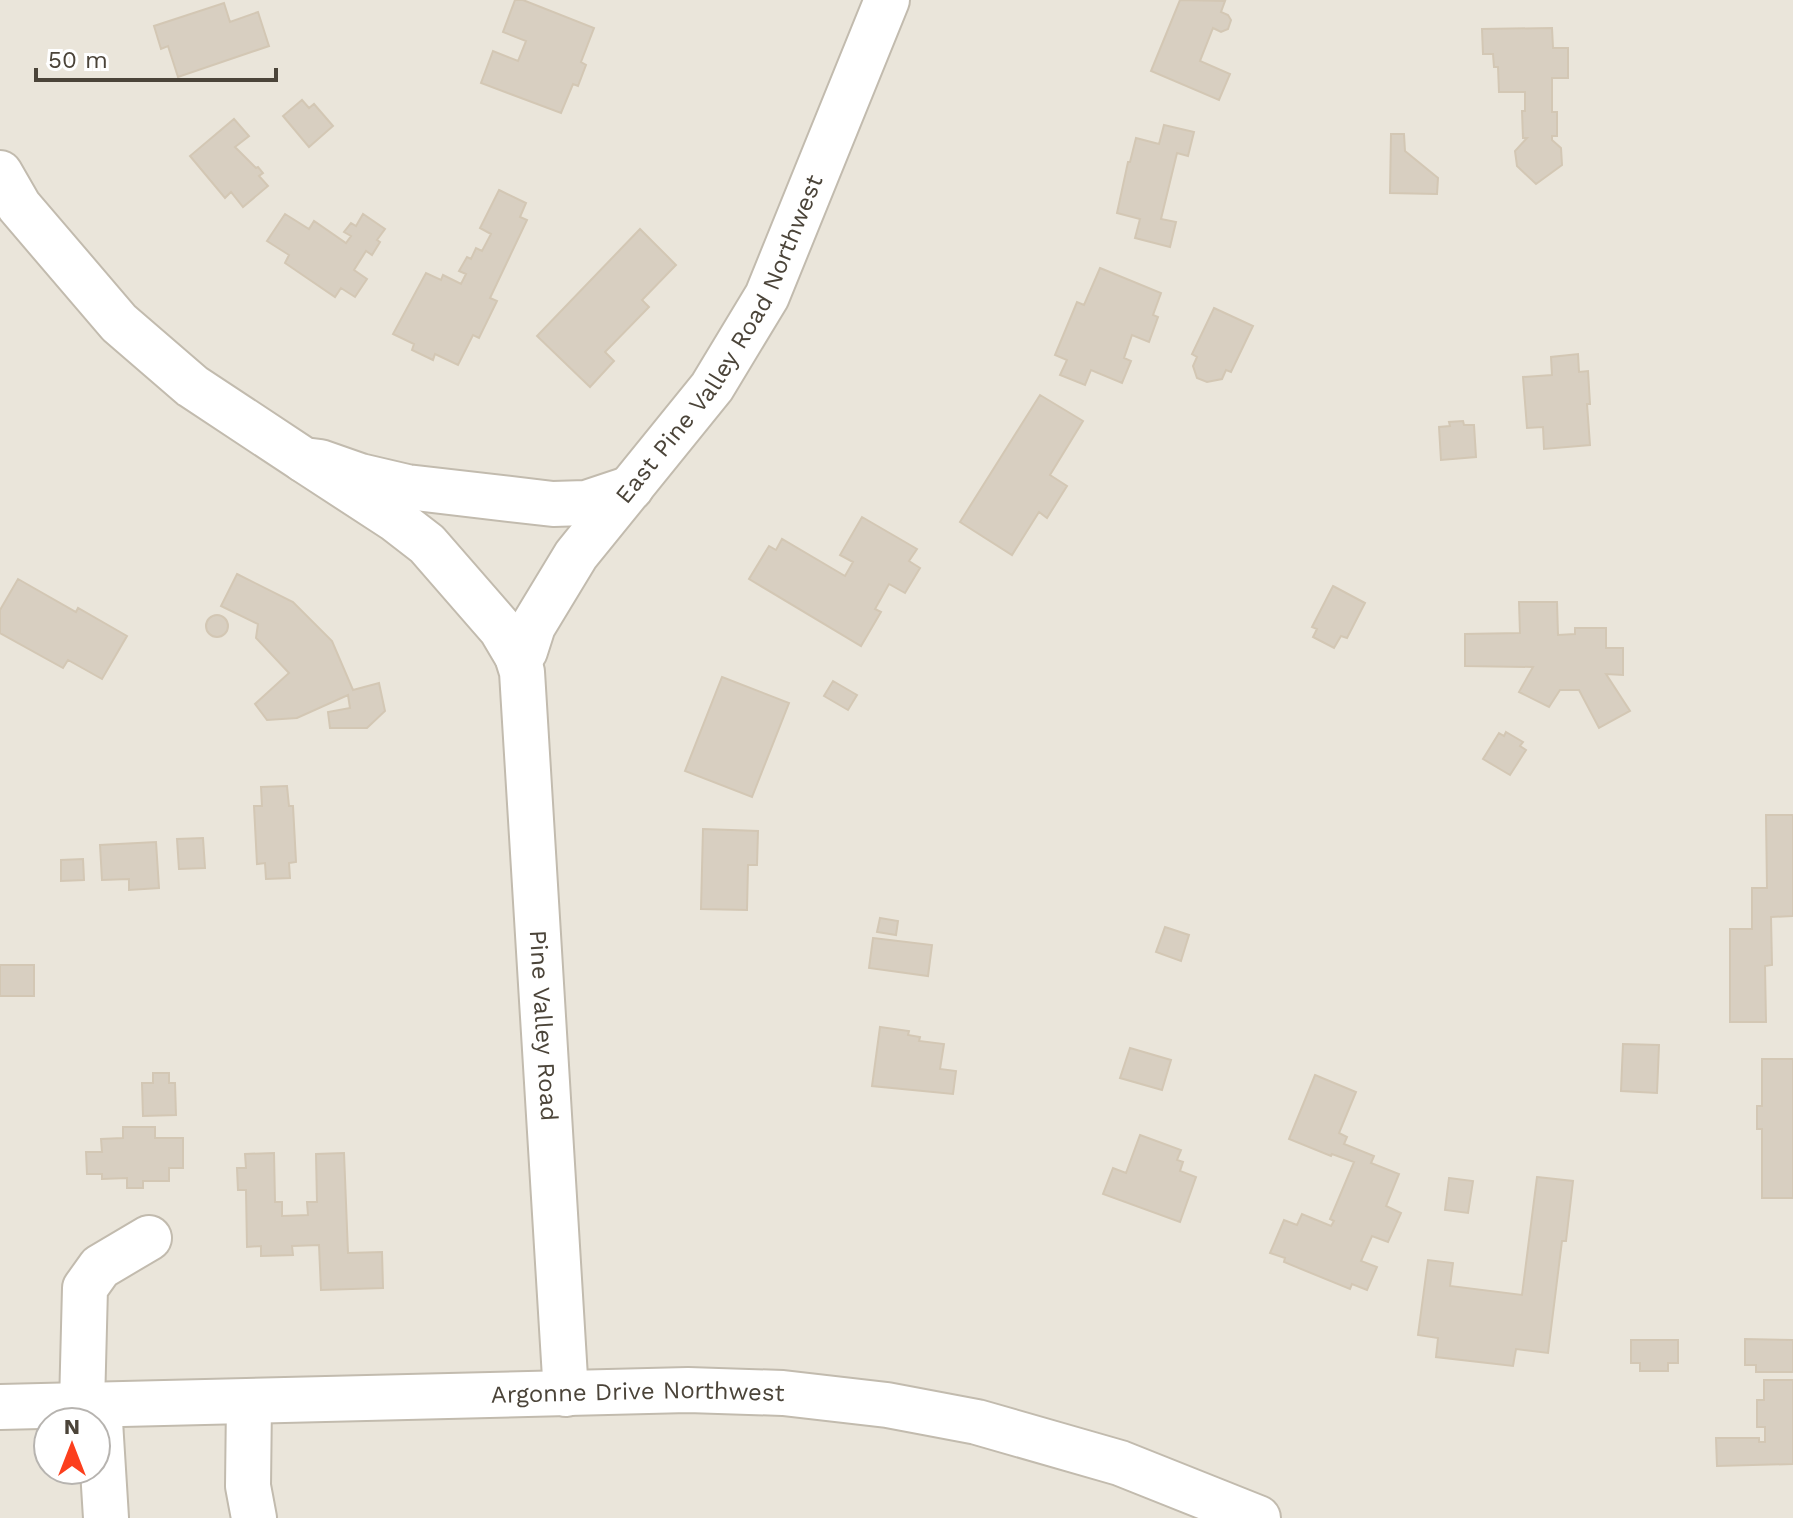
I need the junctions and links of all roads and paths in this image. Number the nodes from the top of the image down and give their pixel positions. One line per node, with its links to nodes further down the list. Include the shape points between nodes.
1 (887, 0): 4 (street, East Pine Valley Road Northwest, via 767,296 712,387)
2 (0, 173): 3 (street, via 19,206 119,323 192,386)
3 (304, 460): 4 (street, via 407,487 553,504 586,503); 5 (street, via 427,544 501,629)
4 (631, 488): 5 (street, East Pine Valley Road Northwest, via 576,555 533,626 525,651)
5 (517, 656): 7 (street, Pine Valley Road)
6 (149, 1238): 9 (street, via 100,1267 85,1288)
7 (566, 1394): 8 (street, Argonne Drive Northwest); 13 (street, Argonne Drive Northwest, via 783,1393 887,1405 977,1422 1120,1463)
8 (249, 1402): 9 (street, Argonne Drive Northwest); 12 (street, via 248,1486)
9 (90, 1405): 10 (street, Argonne Drive Northwest); 11 (street)
10 (0, 1407)
11 (106, 1518)
12 (254, 1518)
13 (1258, 1518)

